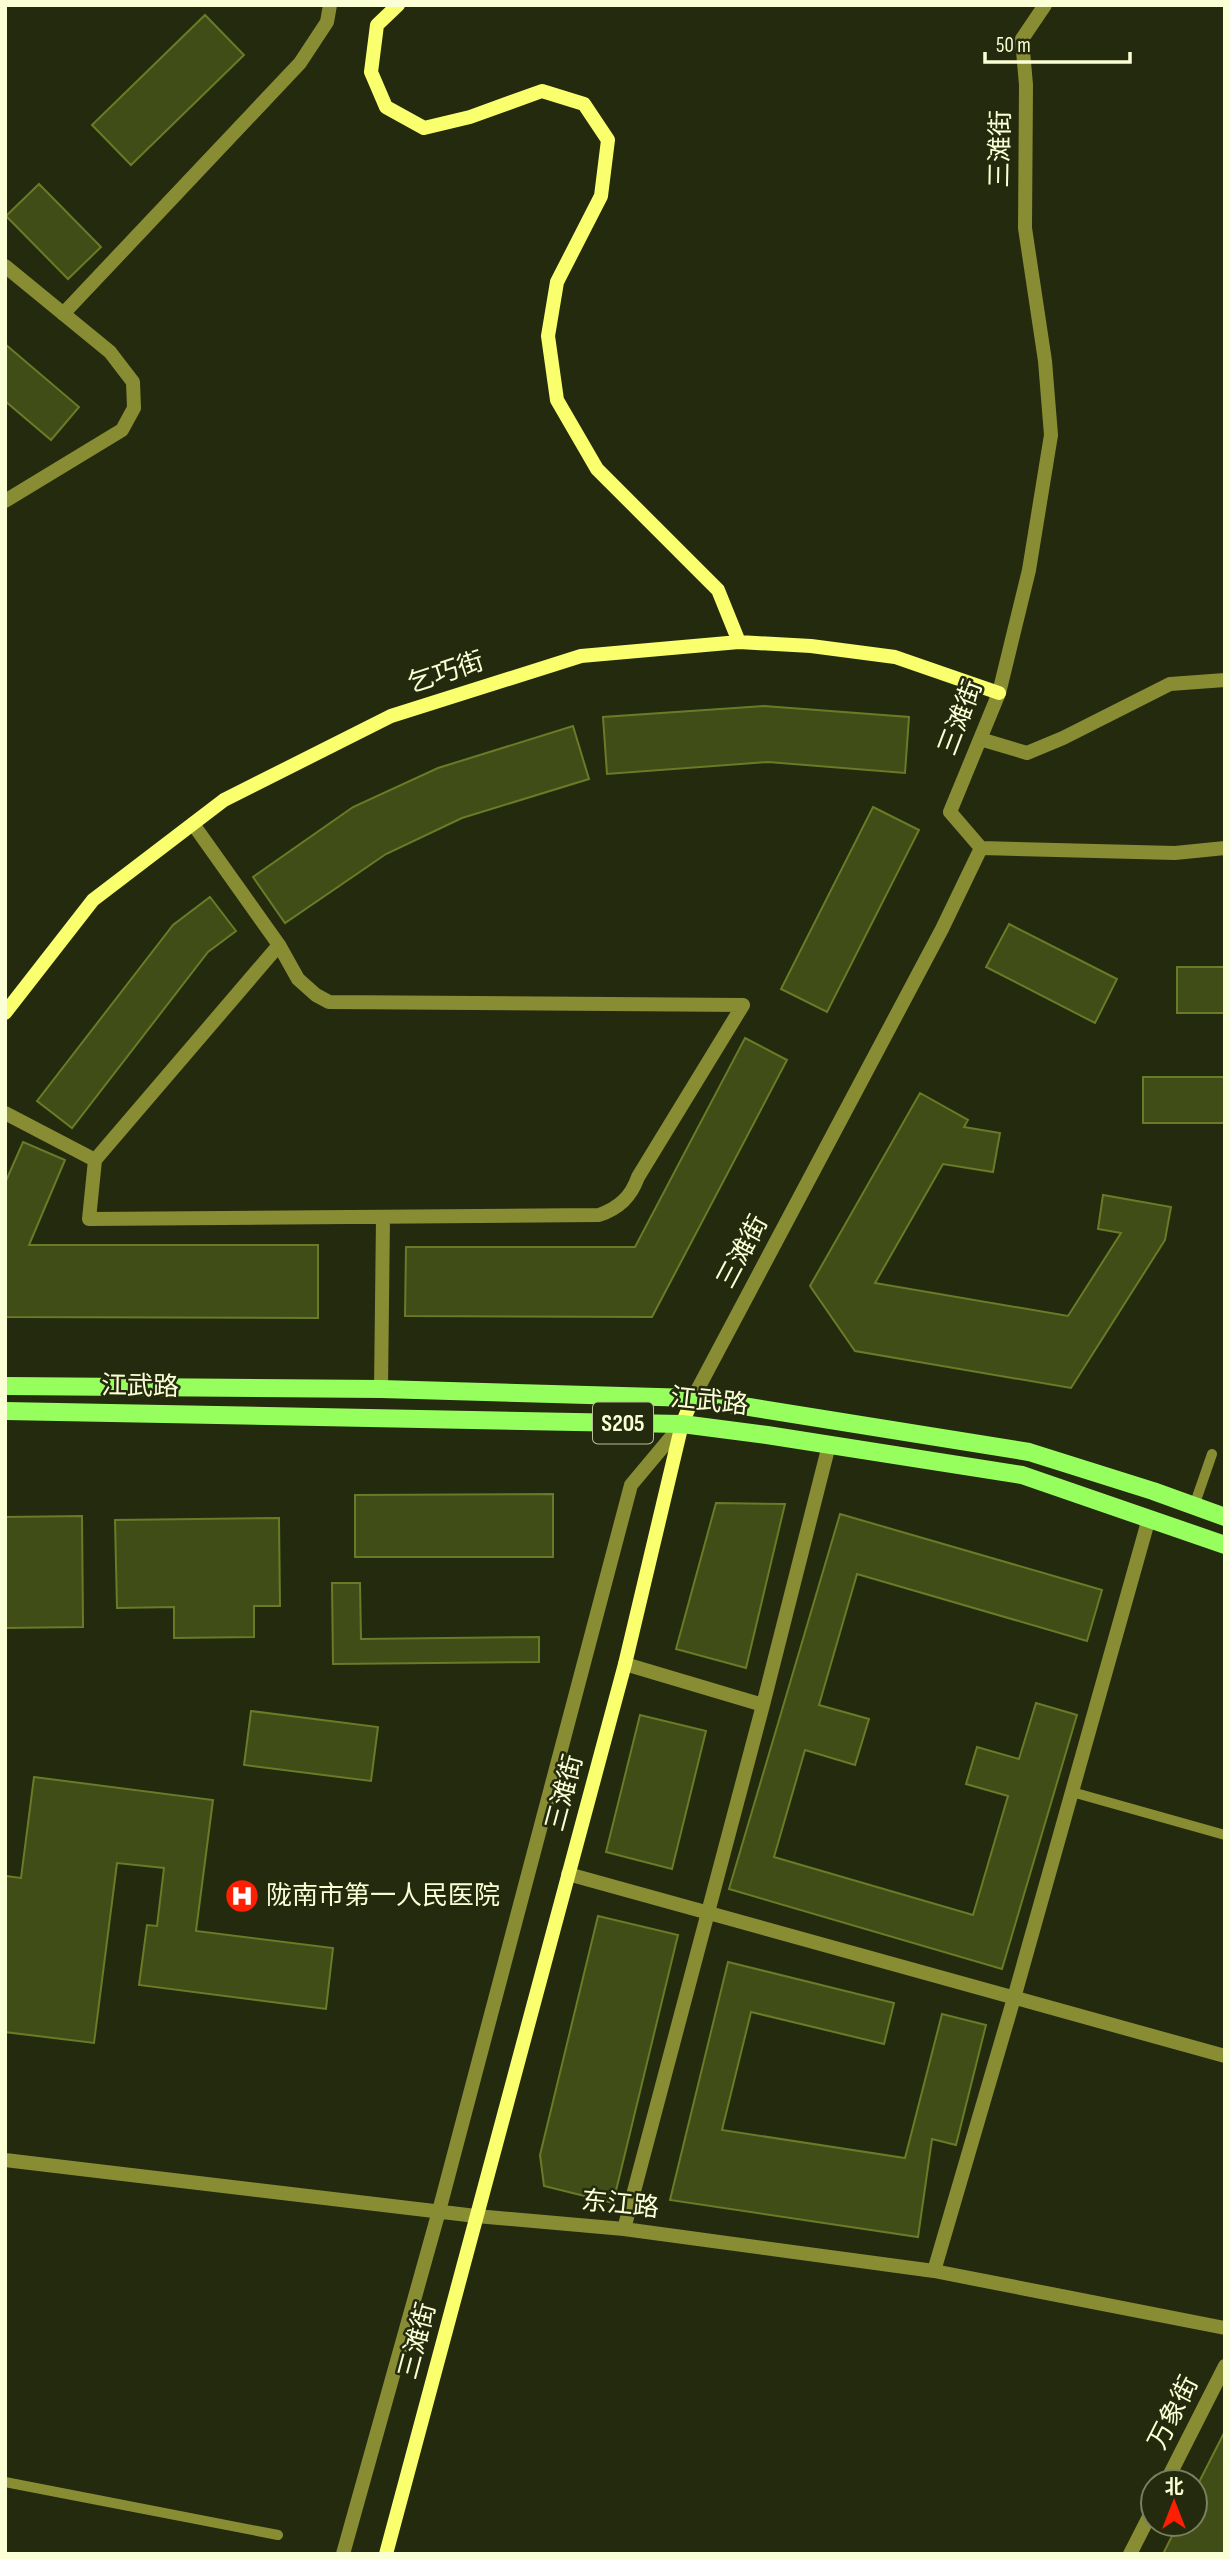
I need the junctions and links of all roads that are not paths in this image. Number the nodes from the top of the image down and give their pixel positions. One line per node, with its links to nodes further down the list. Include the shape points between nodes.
1 (330, 5): 5 (street, via 327,22 300,63)
2 (398, 5): 7 (street, via 377,24 371,72 386,107 424,128 542,91 584,104 608,140 601,196 557,282 548,336 557,400 597,469 718,590)
3 (1045, 5): 9 (street, 三滩街, via 1021,39 1026,85 1024,228 1045,361 1051,435 1029,570)
4 (5, 266): 5 (street)
5 (63, 314): 6 (street, via 110,352 132,382 134,408 122,430)
6 (5, 501)
7 (739, 642): 9 (street, 乞巧街, via 895,657); 11 (street, 乞巧街, via 581,656 391,716 224,800)
8 (1225, 680): 10 (street, via 1170,684 1027,753)
9 (999, 693): 10 (street, 三滩街)
10 (980, 739): 12 (street, 三滩街, via 950,812)
11 (193, 824): 14 (street); 15 (street, 乞巧街, via 93,900)
12 (981, 848): 13 (street, via 1175,853); 21 (street, 三滩街)
13 (1225, 848)
14 (279, 945): 17 (street); 18 (street, via 298,979 328,1002 743,1005 634,1187 610,1211 587,1216)
15 (7, 1005)
16 (5, 1113): 17 (street)
17 (95, 1160): 18 (street, via 89,1219)
18 (383, 1217): 20 (street)
19 (5, 1386): 20 (main road, 江武路 / S205)
20 (381, 1389): 21 (main road, 江武路 / S205)
21 (693, 1398): 23 (street, 三滩街); 26 (main road, 江武路 / S205, via 1029,1452)
22 (5, 1411): 23 (main road, 江武路 / S205)
23 (682, 1424): 24 (main road, 江武路 / S205); 30 (street, 三滩街); 39 (street, via 631,1485)
24 (828, 1446): 28 (main road, 江武路 / S205, via 1022,1475); 31 (street)
25 (1212, 1454): 26 (lane)
26 (1194, 1506): 27 (main road, 江武路 / S205)
27 (1225, 1517)
28 (1149, 1518): 29 (main road, 江武路 / S205); 32 (street)
29 (1225, 1545)
30 (625, 1664): 31 (street); 34 (street, 三滩街)
31 (763, 1705): 35 (street)
32 (1072, 1792): 33 (lane); 36 (street)
33 (1225, 1835)
34 (568, 1874): 35 (street); 40 (street, 三滩街)
35 (709, 1913): 36 (street); 41 (street)
36 (1014, 1998): 37 (street); 42 (street)
37 (1225, 2056)
38 (5, 2160): 39 (street, 东江路)
39 (439, 2210): 40 (street, 东江路); 49 (street)
40 (476, 2216): 41 (street, 东江路); 50 (street, 三滩街)
41 (624, 2229): 42 (street, 东江路)
42 (934, 2270): 43 (street, 东江路)
43 (1225, 2328)
44 (1225, 2366): 45 (street, 万象街)
45 (1174, 2468)
46 (5, 2482): 47 (lane)
47 (278, 2535)
48 (1139, 2536): 51 (street)
49 (343, 2554)
50 (386, 2554)
51 (1130, 2554)

